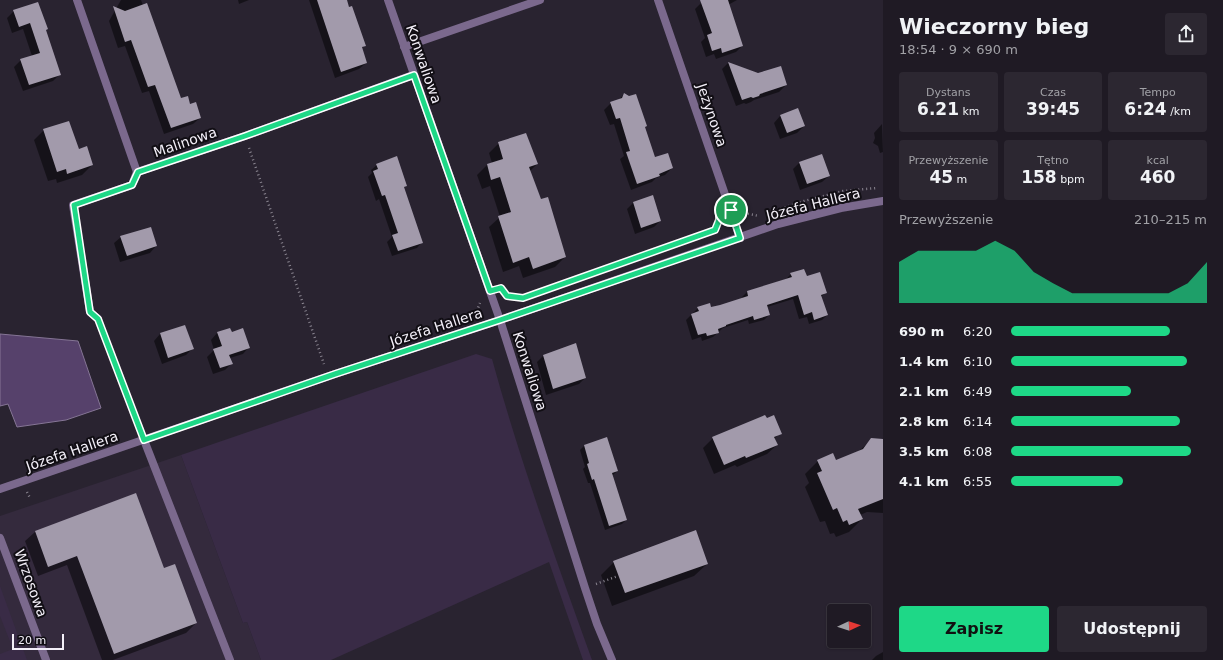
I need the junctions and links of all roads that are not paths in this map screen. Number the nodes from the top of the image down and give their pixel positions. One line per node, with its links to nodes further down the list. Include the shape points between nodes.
1 (77, 0): 7 (street)
2 (388, 0): 5 (street, Konwaliowa)
3 (540, 0): 5 (street)
4 (658, 0): 9 (street, Jeżynowa)
5 (404, 47): 6 (street, Konwaliowa)
6 (414, 75): 7 (street, Malinowa); 11 (street, Konwaliowa)
7 (138, 172): 10 (street, via 132,185 74,205 90,312)
8 (883, 201): 9 (street, Józefa Hallera, via 812,215)
9 (740, 238): 11 (street, Józefa Hallera)
10 (98, 319)
11 (500, 320): 12 (street, Józefa Hallera); 17 (street, Konwaliowa, via 585,588)
12 (144, 440): 13 (street, Józefa Hallera); 16 (street)
13 (0, 489)
14 (0, 538): 15 (street, Wrzosowa)
15 (46, 660)
16 (230, 660)
17 (612, 660)

